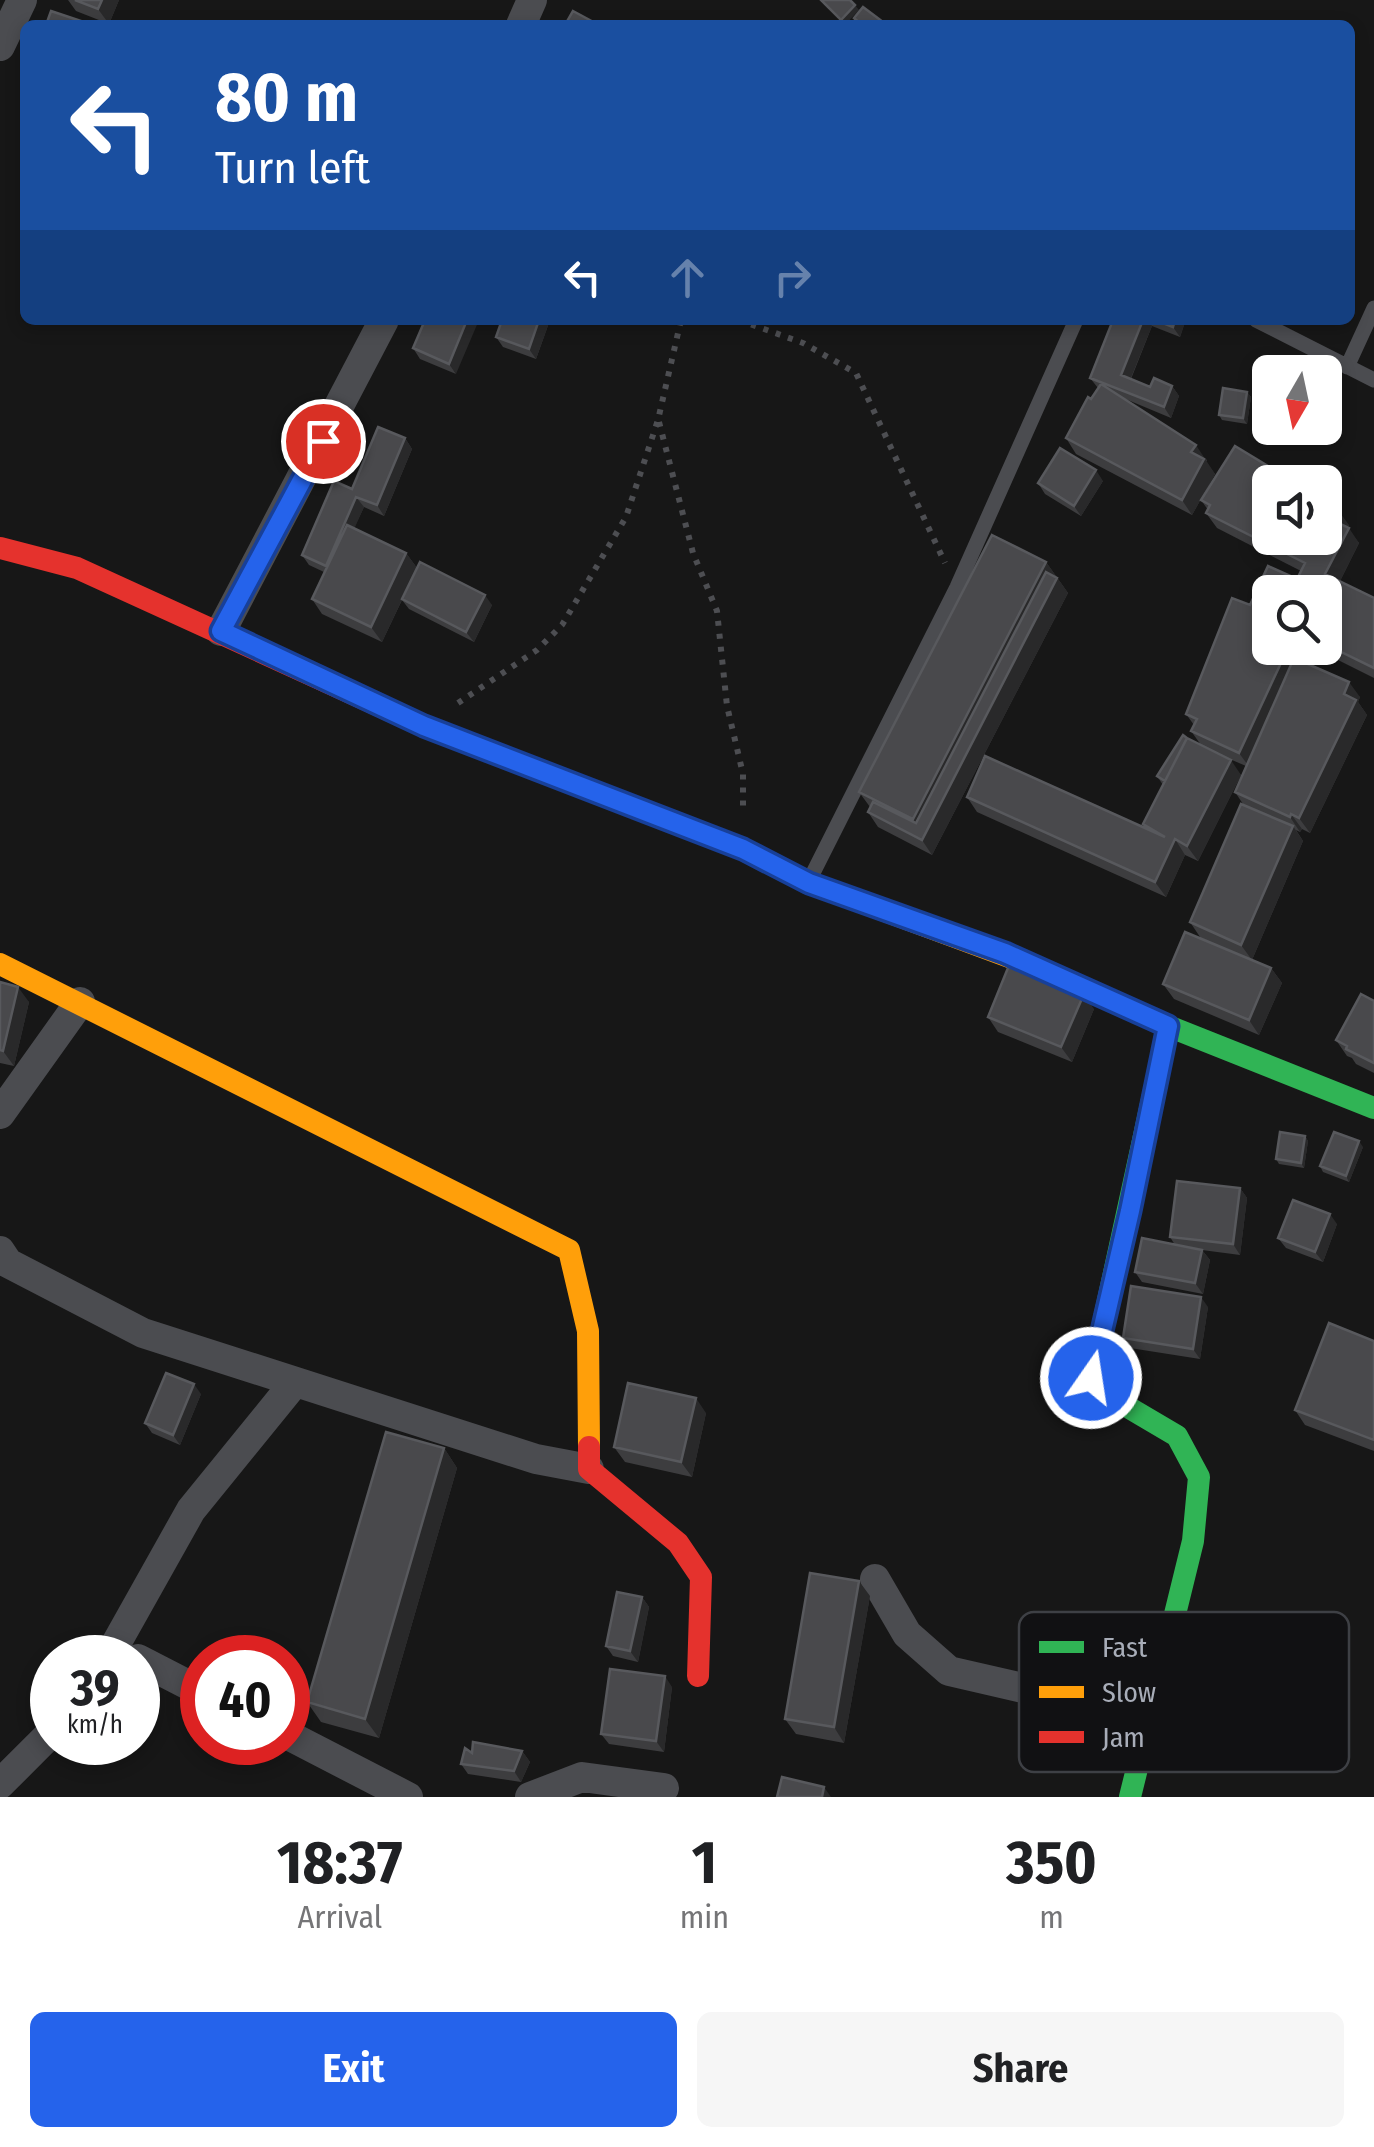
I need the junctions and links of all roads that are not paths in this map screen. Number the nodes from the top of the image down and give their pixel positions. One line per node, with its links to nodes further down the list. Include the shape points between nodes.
1 (22, 0): 2 (street)
2 (0, 46)
3 (1374, 308): 7 (lane)
4 (381, 325): 10 (street)
5 (1074, 325): 11 (lane, via 957,587)
6 (1265, 325): 7 (lane)
7 (1347, 368): 8 (lane)
8 (1374, 380)
9 (0, 548): 10 (street, via 77,568)
10 (221, 631): 11 (street, via 424,726 743,849)
11 (809, 883): 14 (street, via 1005,953)
12 (0, 964): 13 (street)
13 (80, 1002): 16 (street); 19 (street, via 569,1250 588,1331)
14 (1168, 1026): 15 (street); 21 (street, via 1091,1378 1104,1393 1178,1436 1198,1477 1193,1541)
15 (1374, 1108)
16 (0, 1114)
17 (0, 1252): 18 (street, via 142,1333)
18 (295, 1382): 19 (street, via 536,1459); 22 (street, via 191,1510)
19 (589, 1469): 23 (street, via 678,1543 701,1576)
20 (876, 1579): 24 (street, via 906,1634 949,1671)
21 (1175, 1612)
22 (134, 1635)
23 (698, 1676)
24 (1019, 1687)
25 (310, 1746): 30 (street)
26 (30, 1754): 28 (street)
27 (1136, 1772): 32 (street)
28 (0, 1784)
29 (664, 1788): 31 (street, via 582,1778)
30 (408, 1797)
31 (530, 1797)
32 (1130, 1797)

